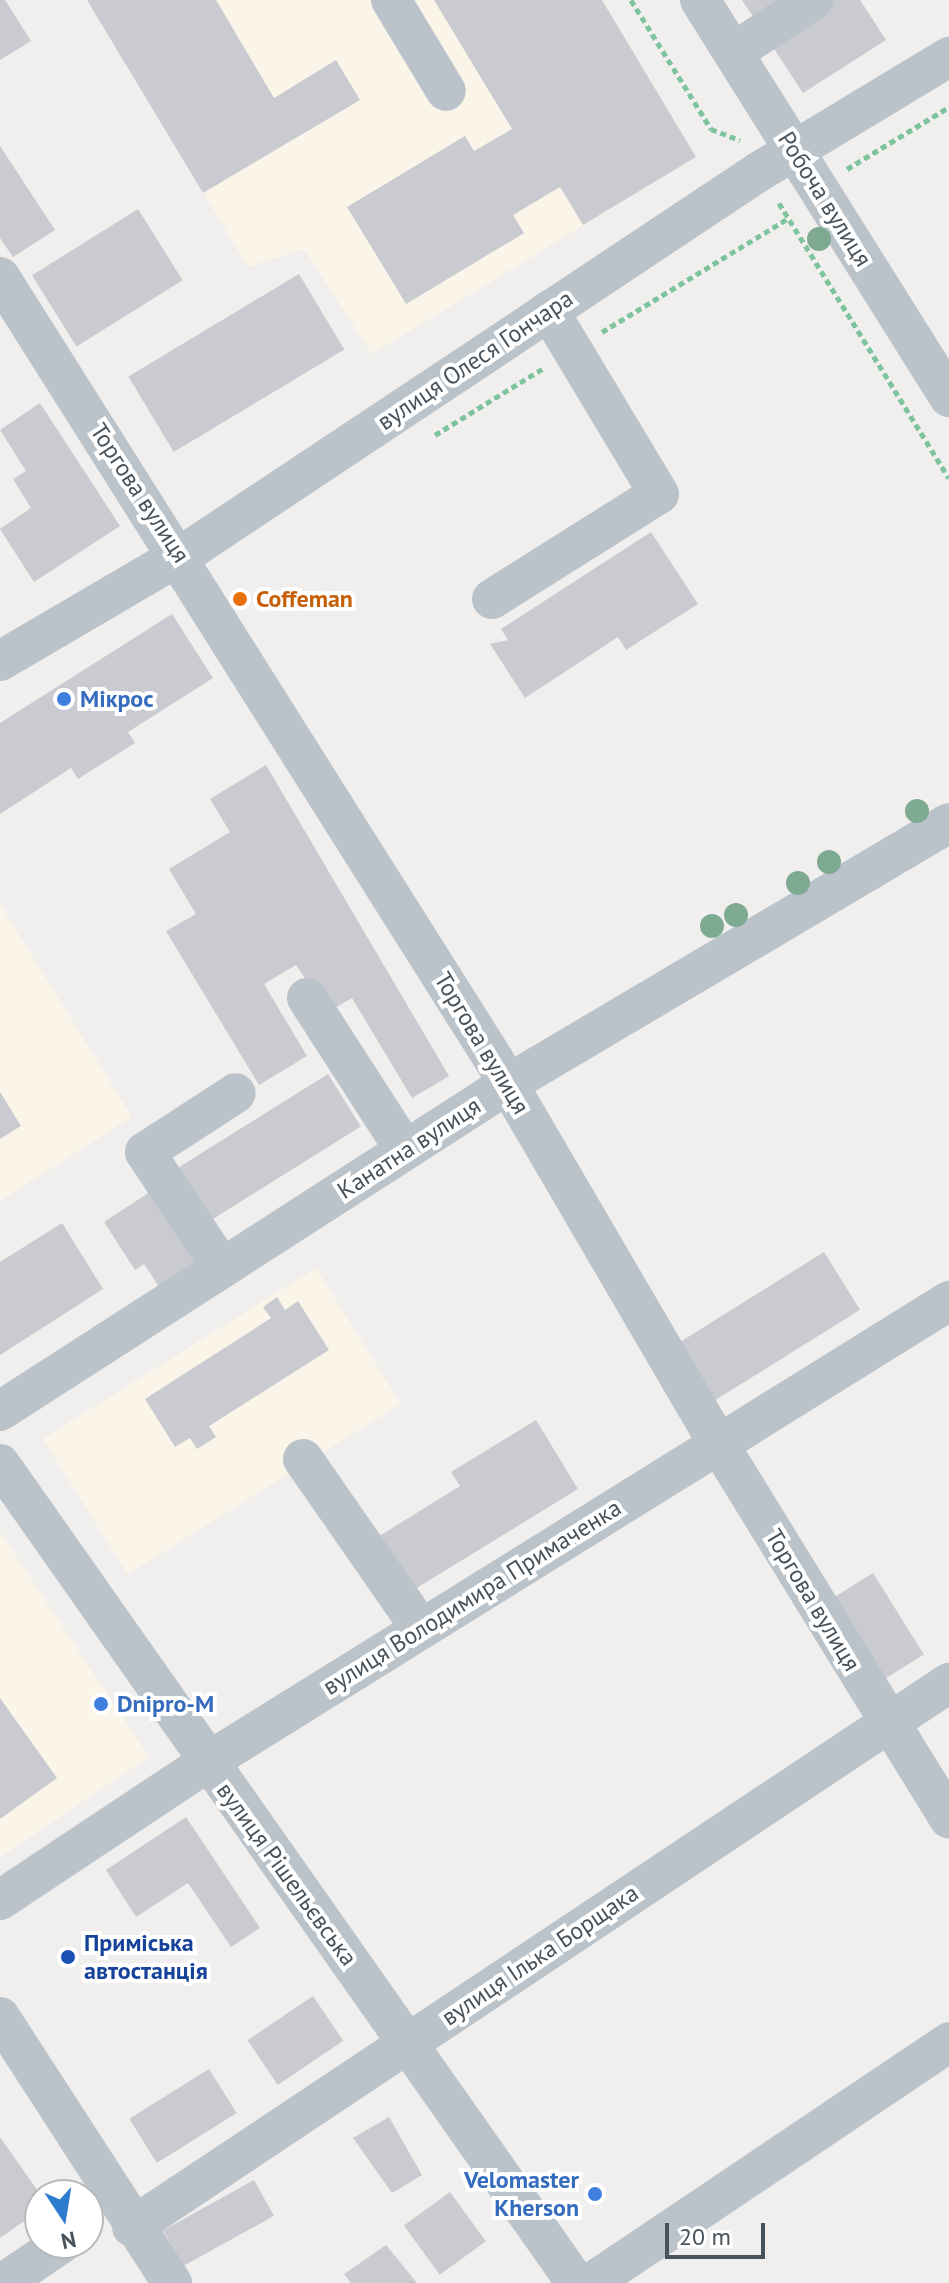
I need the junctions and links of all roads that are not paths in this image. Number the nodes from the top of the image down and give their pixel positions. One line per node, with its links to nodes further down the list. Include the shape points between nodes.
1 (391, 0): 6 (street)
2 (700, 0): 4 (street, Робоча вулиця)
3 (813, 0): 4 (street)
4 (734, 52): 7 (street, Робоча вулиця)
5 (949, 57): 7 (street, вулиця Олеся Гончара)
6 (446, 91)
7 (793, 150): 9 (street, вулиця Олеся Гончара); 10 (street, Робоча вулиця)
8 (0, 277): 11 (street, Торгова вулиця)
9 (549, 311): 11 (street, вулиця Олеся Гончара); 12 (street, via 659,494)
10 (949, 397)
11 (180, 555): 13 (street, вулиця Олеся Гончара); 16 (street, Торгова вулиця)
12 (492, 599)
13 (0, 661)
14 (949, 823): 16 (street, Канатна вулиця)
15 (307, 998): 18 (street)
16 (508, 1084): 18 (street, Канатна вулиця); 22 (street, Торгова вулиця)
17 (236, 1093): 19 (street, via 145,1152)
18 (405, 1150): 19 (street, Канатна вулиця)
19 (222, 1268): 21 (street, Канатна вулиця)
20 (949, 1301): 22 (street, вулиця Володимира Примаченка)
21 (0, 1411)
22 (718, 1443): 25 (street, вулиця Володимира Примаченка); 27 (street, Торгова вулиця)
23 (303, 1459): 25 (street)
24 (0, 1464): 28 (street, вулиця Рішельєвська)
25 (421, 1629): 28 (street, вулиця Володимира Примаченка)
26 (949, 1683): 27 (street, вулиця Ілька Борщака)
27 (888, 1723): 29 (street, Торгова вулиця); 33 (street, вулиця Ілька Борщака)
28 (206, 1763): 30 (street, вулиця Володимира Примаченка); 33 (street, вулиця Рішельєвська)
29 (949, 1819)
30 (0, 1900)
31 (0, 2017): 34 (street)
32 (949, 2042): 39 (street)
33 (409, 2043): 34 (street, вулиця Ілька Борщака); 38 (street, вулиця Рішельєвська)
34 (112, 2220): 37 (street)
35 (38, 2259): 36 (street)
36 (3, 2283)
37 (172, 2283)
38 (576, 2283)
39 (591, 2283)

